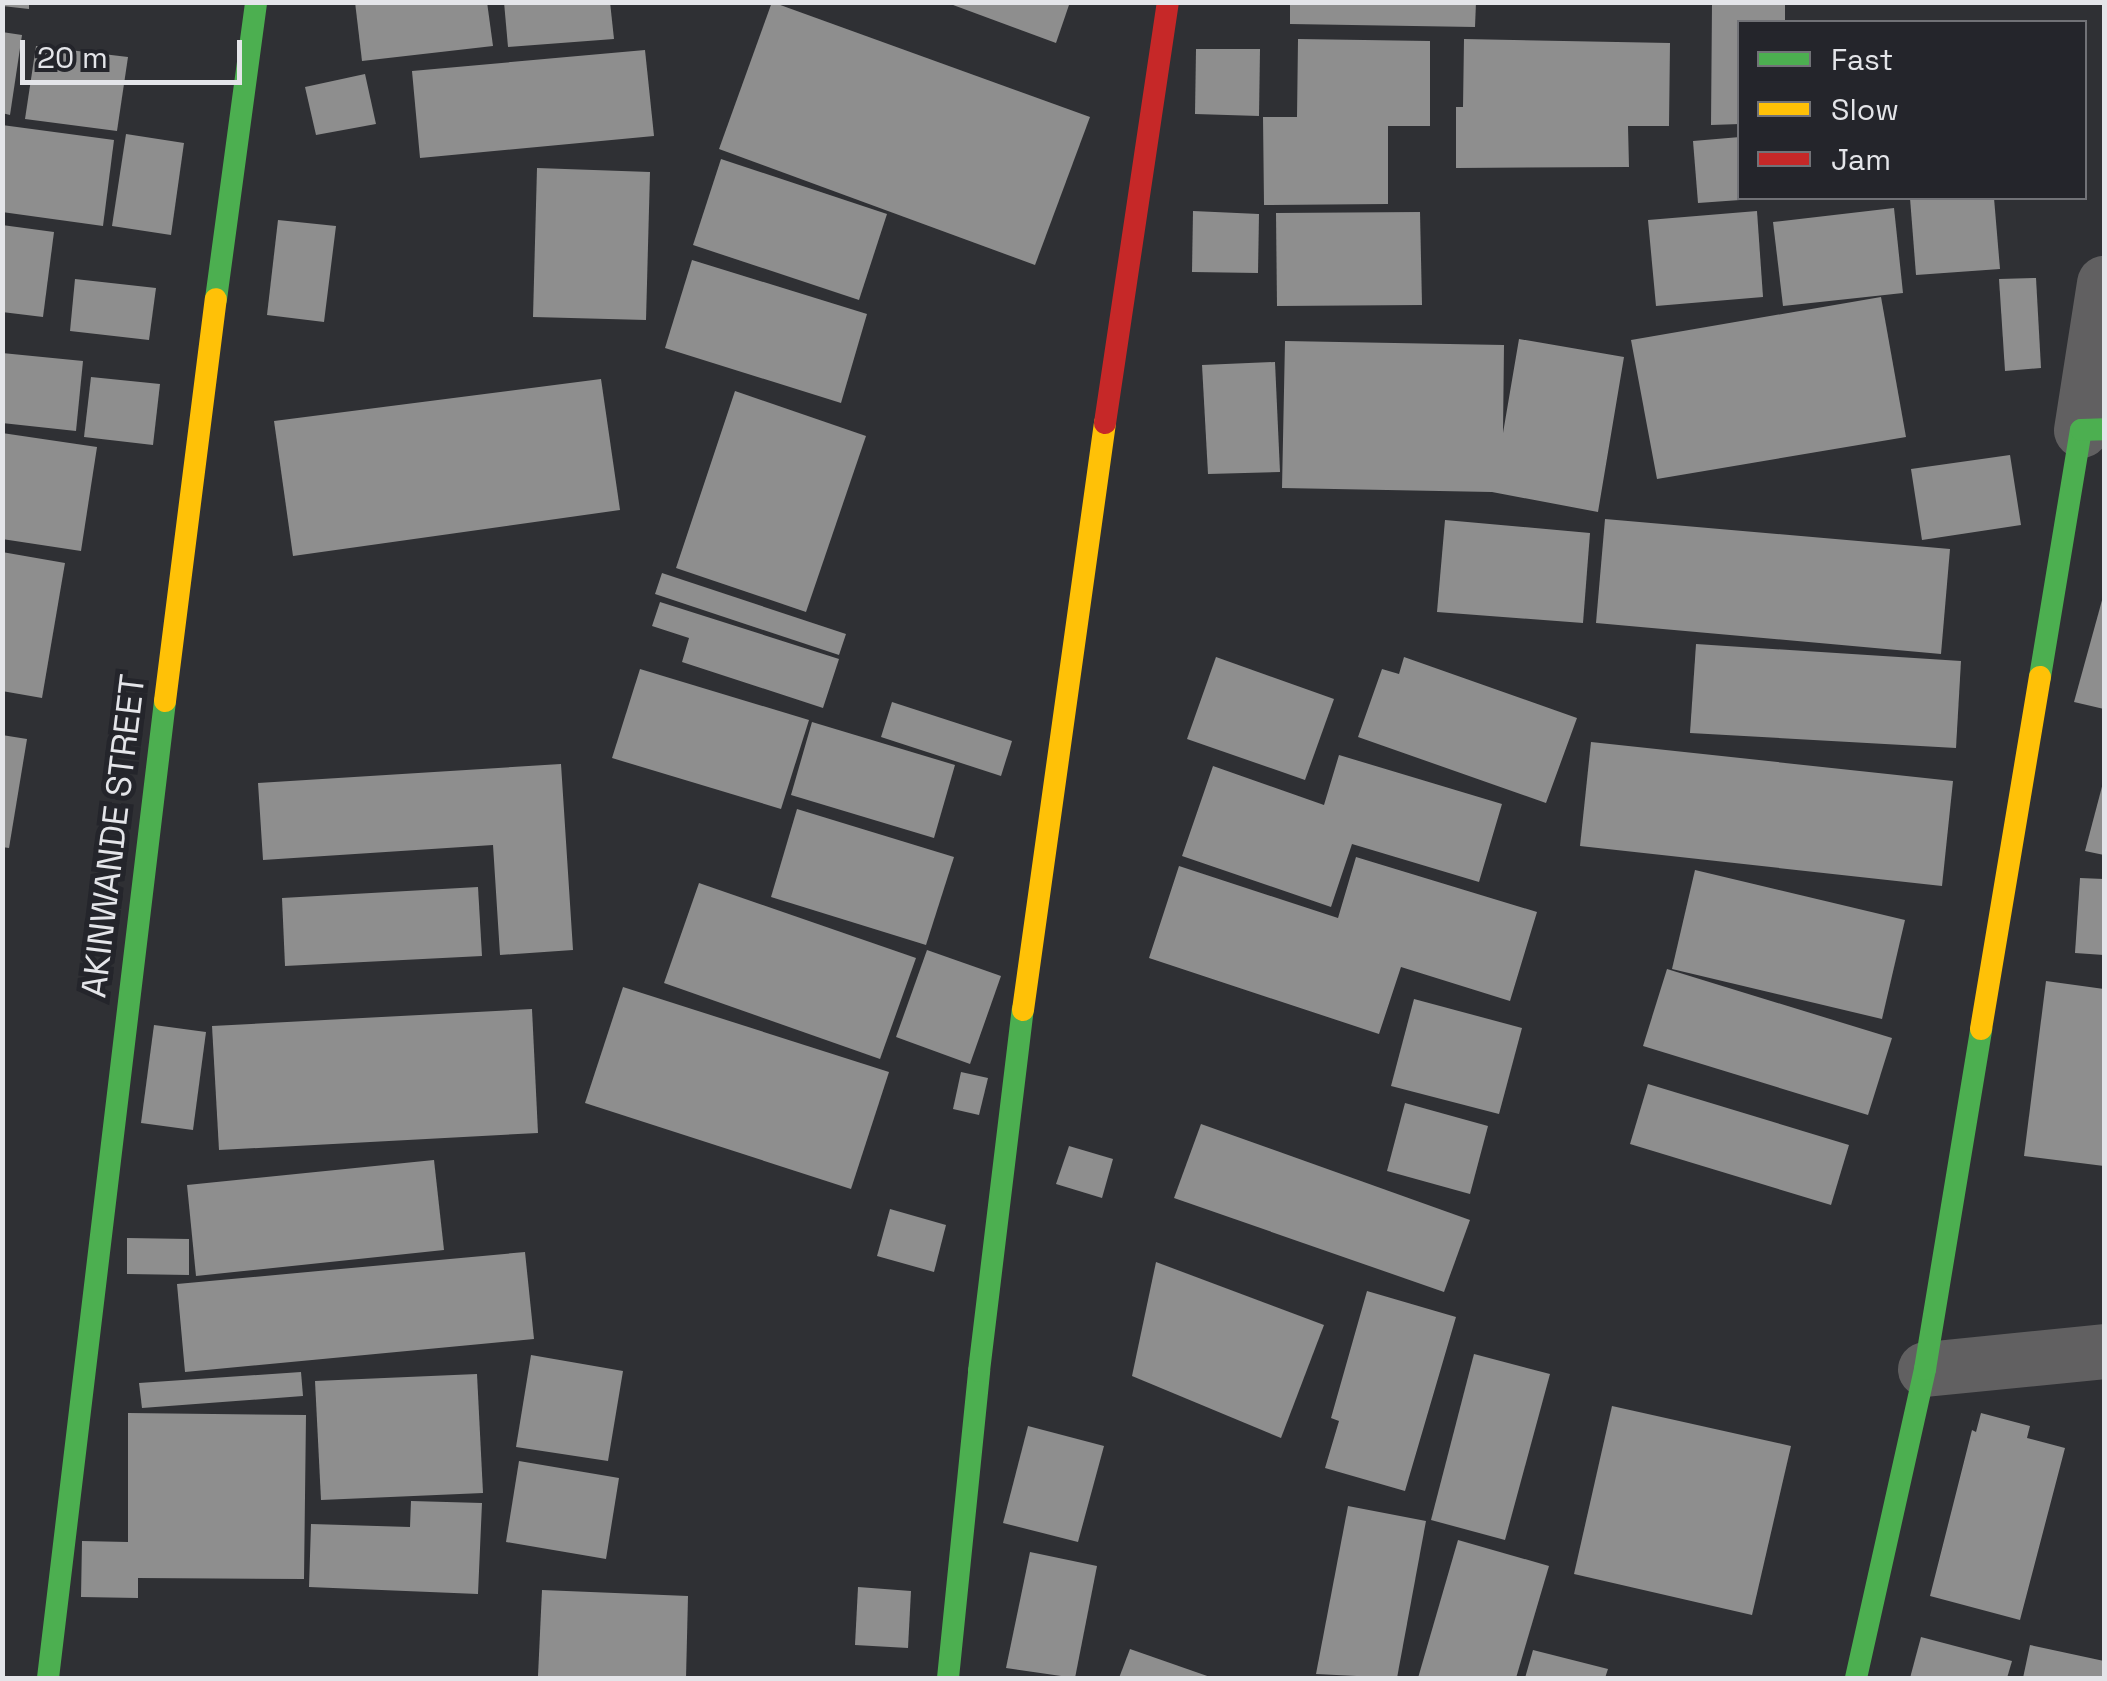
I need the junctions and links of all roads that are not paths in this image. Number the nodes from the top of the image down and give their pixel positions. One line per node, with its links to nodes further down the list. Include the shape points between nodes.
1 (256, 2): 7 (street, AKINWANDE STREET)
2 (1168, 2): 8 (street, via 1048,808)
3 (2104, 283): 4 (street)
4 (2093, 430): 6 (street)
5 (2104, 1352): 6 (street)
6 (1925, 1368): 9 (street)
7 (48, 1678)
8 (948, 1678)
9 (1856, 1678)

